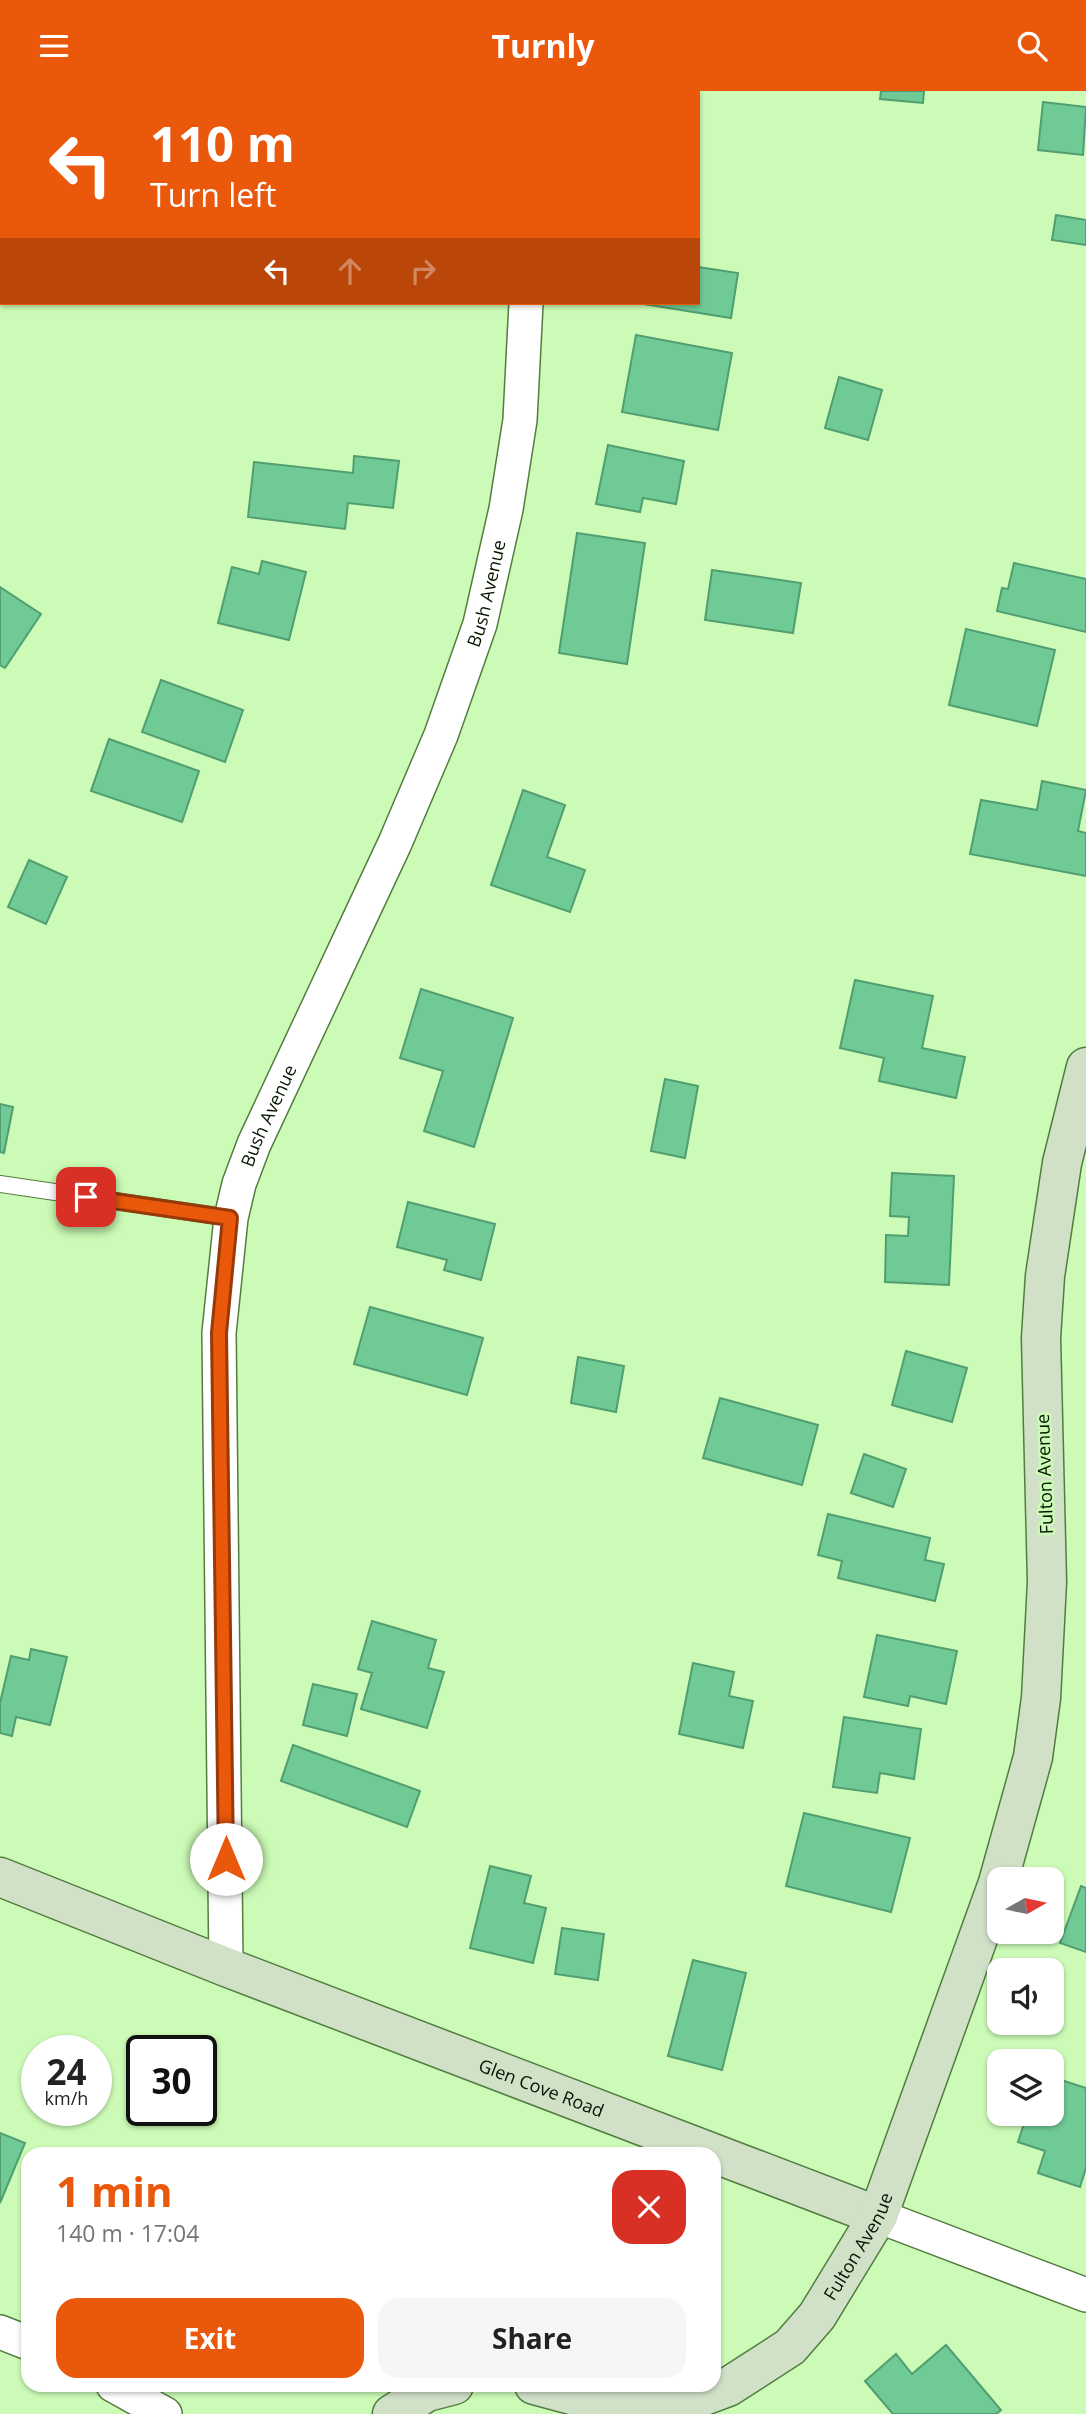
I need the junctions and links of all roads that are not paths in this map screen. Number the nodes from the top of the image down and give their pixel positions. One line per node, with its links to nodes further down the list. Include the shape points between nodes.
1 (526, 305): 4 (street, Bush Avenue, via 520,420 480,624 441,735 254,1144)
2 (1086, 1067): 5 (street, Fulton Avenue, via 1062,1163 1045,1276 1041,1338 1047,1582 1041,1698 1033,1757)
3 (0, 1184): 4 (lane)
4 (230, 1218): 8 (street, Bush Avenue, via 219,1333)
5 (1003, 1867)
6 (0, 1877): 8 (street, Glen Cove Road)
7 (987, 1913): 11 (street, Fulton Avenue)
8 (226, 1967): 9 (street, Glen Cove Road)
9 (697, 2147)
10 (721, 2156): 11 (street, Glen Cove Road)
11 (878, 2216): 12 (street, Glen Cove Road); 15 (street, Fulton Avenue, via 817,2316 790,2347)
12 (1086, 2295)
13 (0, 2332): 14 (street)
14 (21, 2340)
15 (721, 2390)
16 (126, 2392): 20 (street)
17 (427, 2392): 21 (street)
18 (560, 2392): 19 (street, Fulton Avenue, via 579,2397 694,2400)
19 (715, 2392)
20 (165, 2414)
21 (392, 2414)

